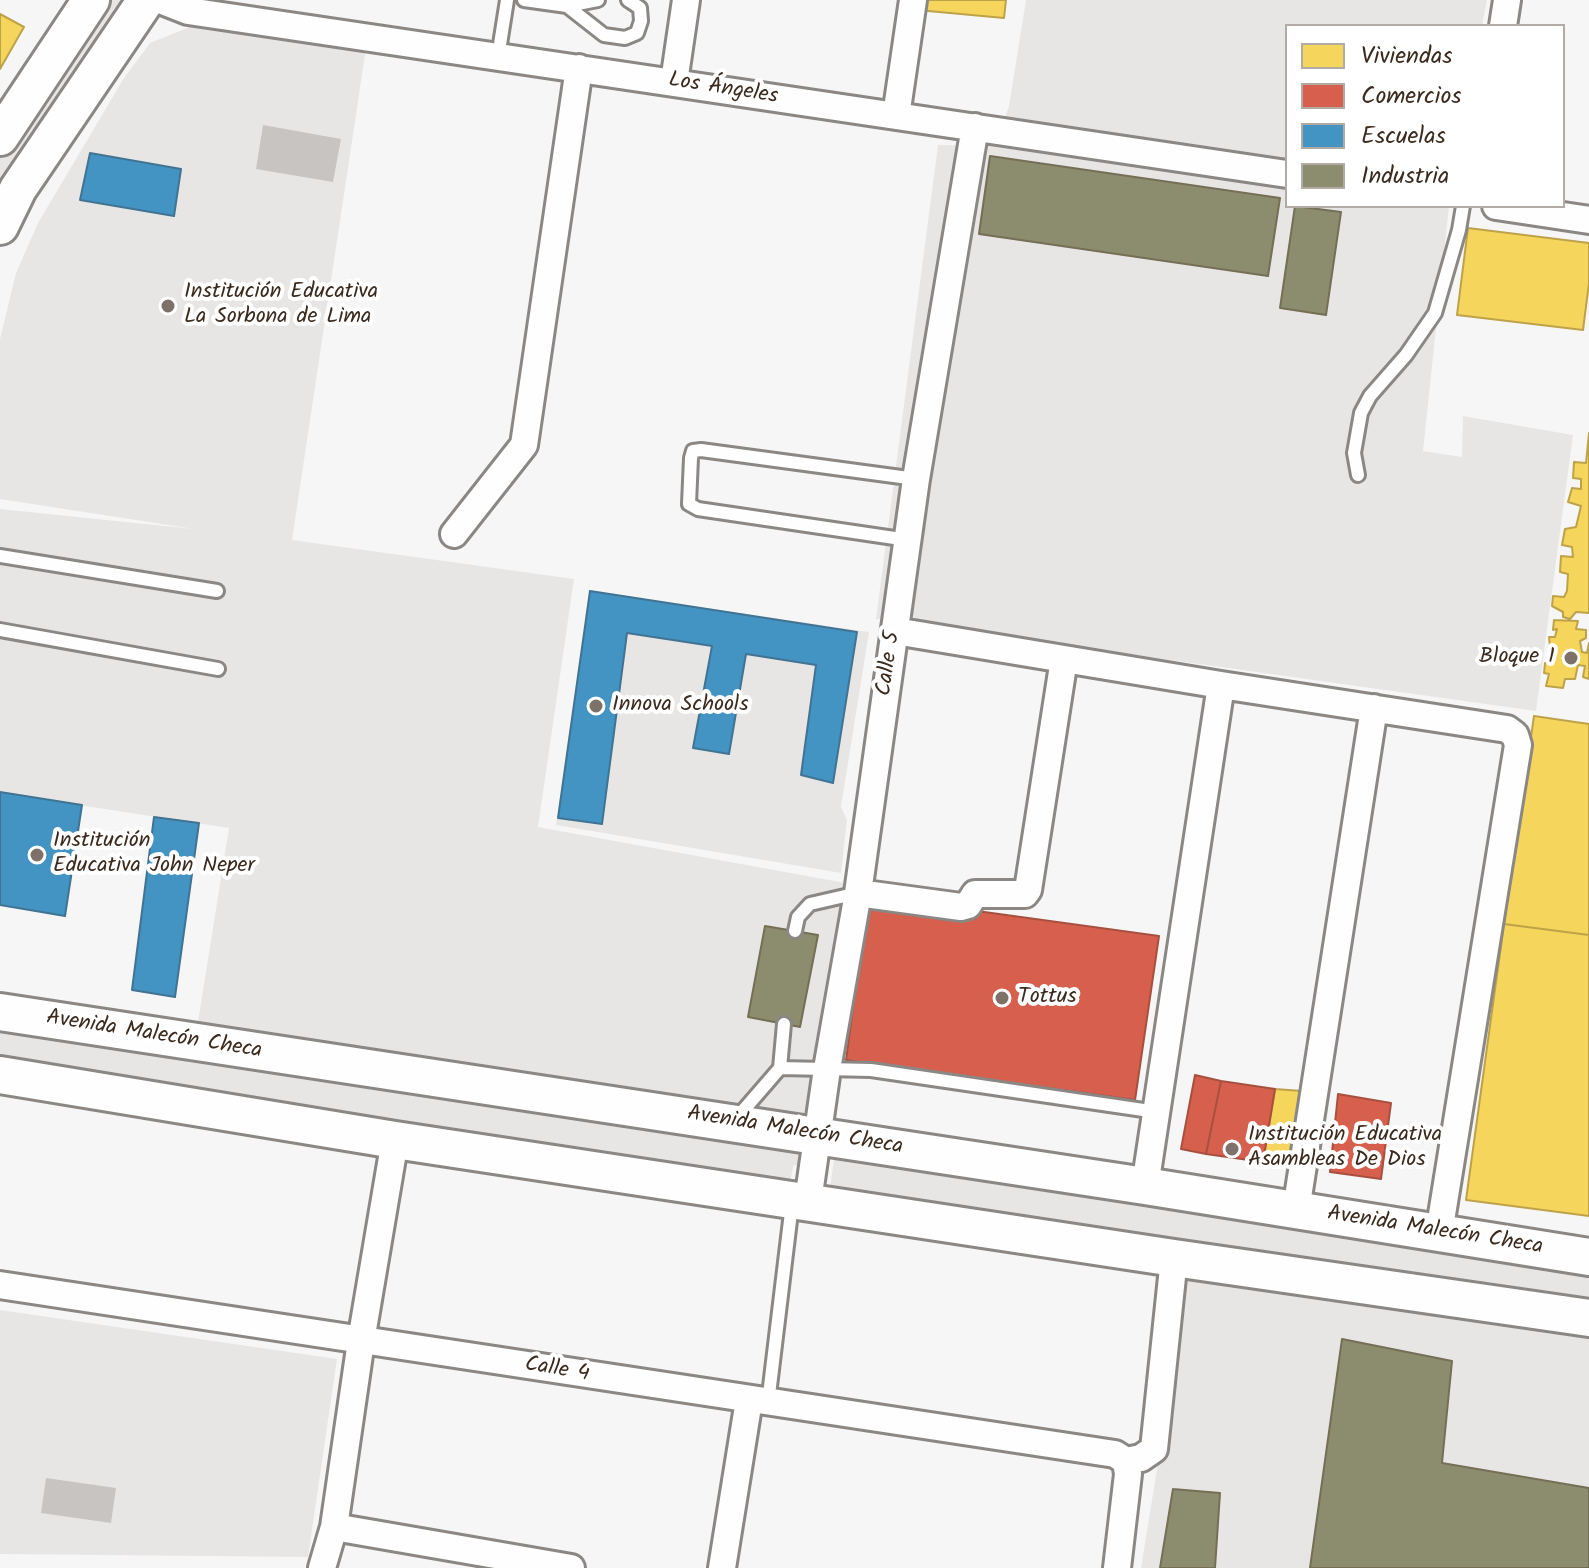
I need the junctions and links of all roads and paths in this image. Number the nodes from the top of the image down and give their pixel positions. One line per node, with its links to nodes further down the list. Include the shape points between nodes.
1 (91, 0): 18 (main road)
2 (146, 0): 23 (main road, via 18,189)
3 (160, 0): 13 (street, Los Ángeles, via 188,11)
4 (507, 0): 13 (lane)
5 (524, 0): 11 (lane)
6 (598, 0): 11 (lane)
7 (628, 0): 11 (lane, via 640,8 641,21 637,33 625,38 604,35)
8 (686, 0): 15 (street)
9 (913, 0): 16 (street)
10 (1507, 0): 12 (street)
11 (567, 6)
12 (1503, 24)
13 (498, 57): 14 (street, Los Ángeles)
14 (579, 68): 15 (street, Los Ángeles); 26 (street, via 524,445)
15 (674, 82): 16 (street, Los Ángeles)
16 (896, 116): 17 (street, Los Ángeles)
17 (975, 127): 19 (street, Los Ángeles); 25 (street, Calle 5)
18 (0, 137)
19 (1285, 174)
20 (1463, 208): 24 (lane, via 1435,313 1361,413 1354,453)
21 (1509, 208): 22 (street)
22 (1589, 220)
23 (0, 226)
24 (1358, 475)
25 (916, 479): 27 (street, Calle 5); 27 (lane, via 701,450 693,451 691,458 687,494 689,504 698,509)
26 (454, 534)
27 (908, 540): 31 (street, Calle 5)
28 (0, 556): 29 (lane)
29 (217, 591)
30 (0, 630): 33 (lane)
31 (895, 631): 32 (street); 36 (street, Calle 5)
32 (1064, 659): 34 (street); 36 (street, via 1025,894 975,894 961,907)
33 (218, 669)
34 (1221, 685): 35 (street); 43 (street)
35 (1374, 708): 49 (street); 50 (street, via 1507,729 1518,745)
36 (858, 893): 37 (lane, via 810,904 798,917); 41 (street, Calle 5)
37 (795, 931)
38 (0, 1012): 44 (main road, Avenida Malecón Checa)
39 (784, 1024): 40 (lane)
40 (780, 1068): 41 (lane); 44 (lane)
41 (827, 1069): 43 (lane, via 871,1070); 45 (street, Calle 5)
42 (0, 1075): 46 (main road)
43 (1157, 1112): 47 (street)
44 (733, 1123): 45 (main road, Avenida Malecón Checa)
45 (818, 1135): 47 (main road, Avenida Malecón Checa); 48 (street, Calle 5)
46 (395, 1140): 48 (main road); 55 (street)
47 (1145, 1186): 49 (main road, Avenida Malecón Checa)
48 (800, 1200): 52 (main road); 56 (lane)
49 (1296, 1210): 50 (main road, Avenida Malecón Checa)
50 (1439, 1233): 51 (main road, Avenida Malecón Checa)
51 (1589, 1257)
52 (1174, 1258): 54 (main road); 57 (street, via 1154,1449 1141,1458)
53 (0, 1285): 55 (street, Calle 4)
54 (1589, 1318)
55 (361, 1341): 56 (street, Calle 4); 58 (street)
56 (759, 1402): 57 (street, Calle 4); 61 (street)
57 (1121, 1458): 62 (street, via 1128,1474)
58 (334, 1527): 59 (street); 60 (street)
59 (322, 1568)
60 (571, 1568)
61 (722, 1568)
62 (1117, 1568)

